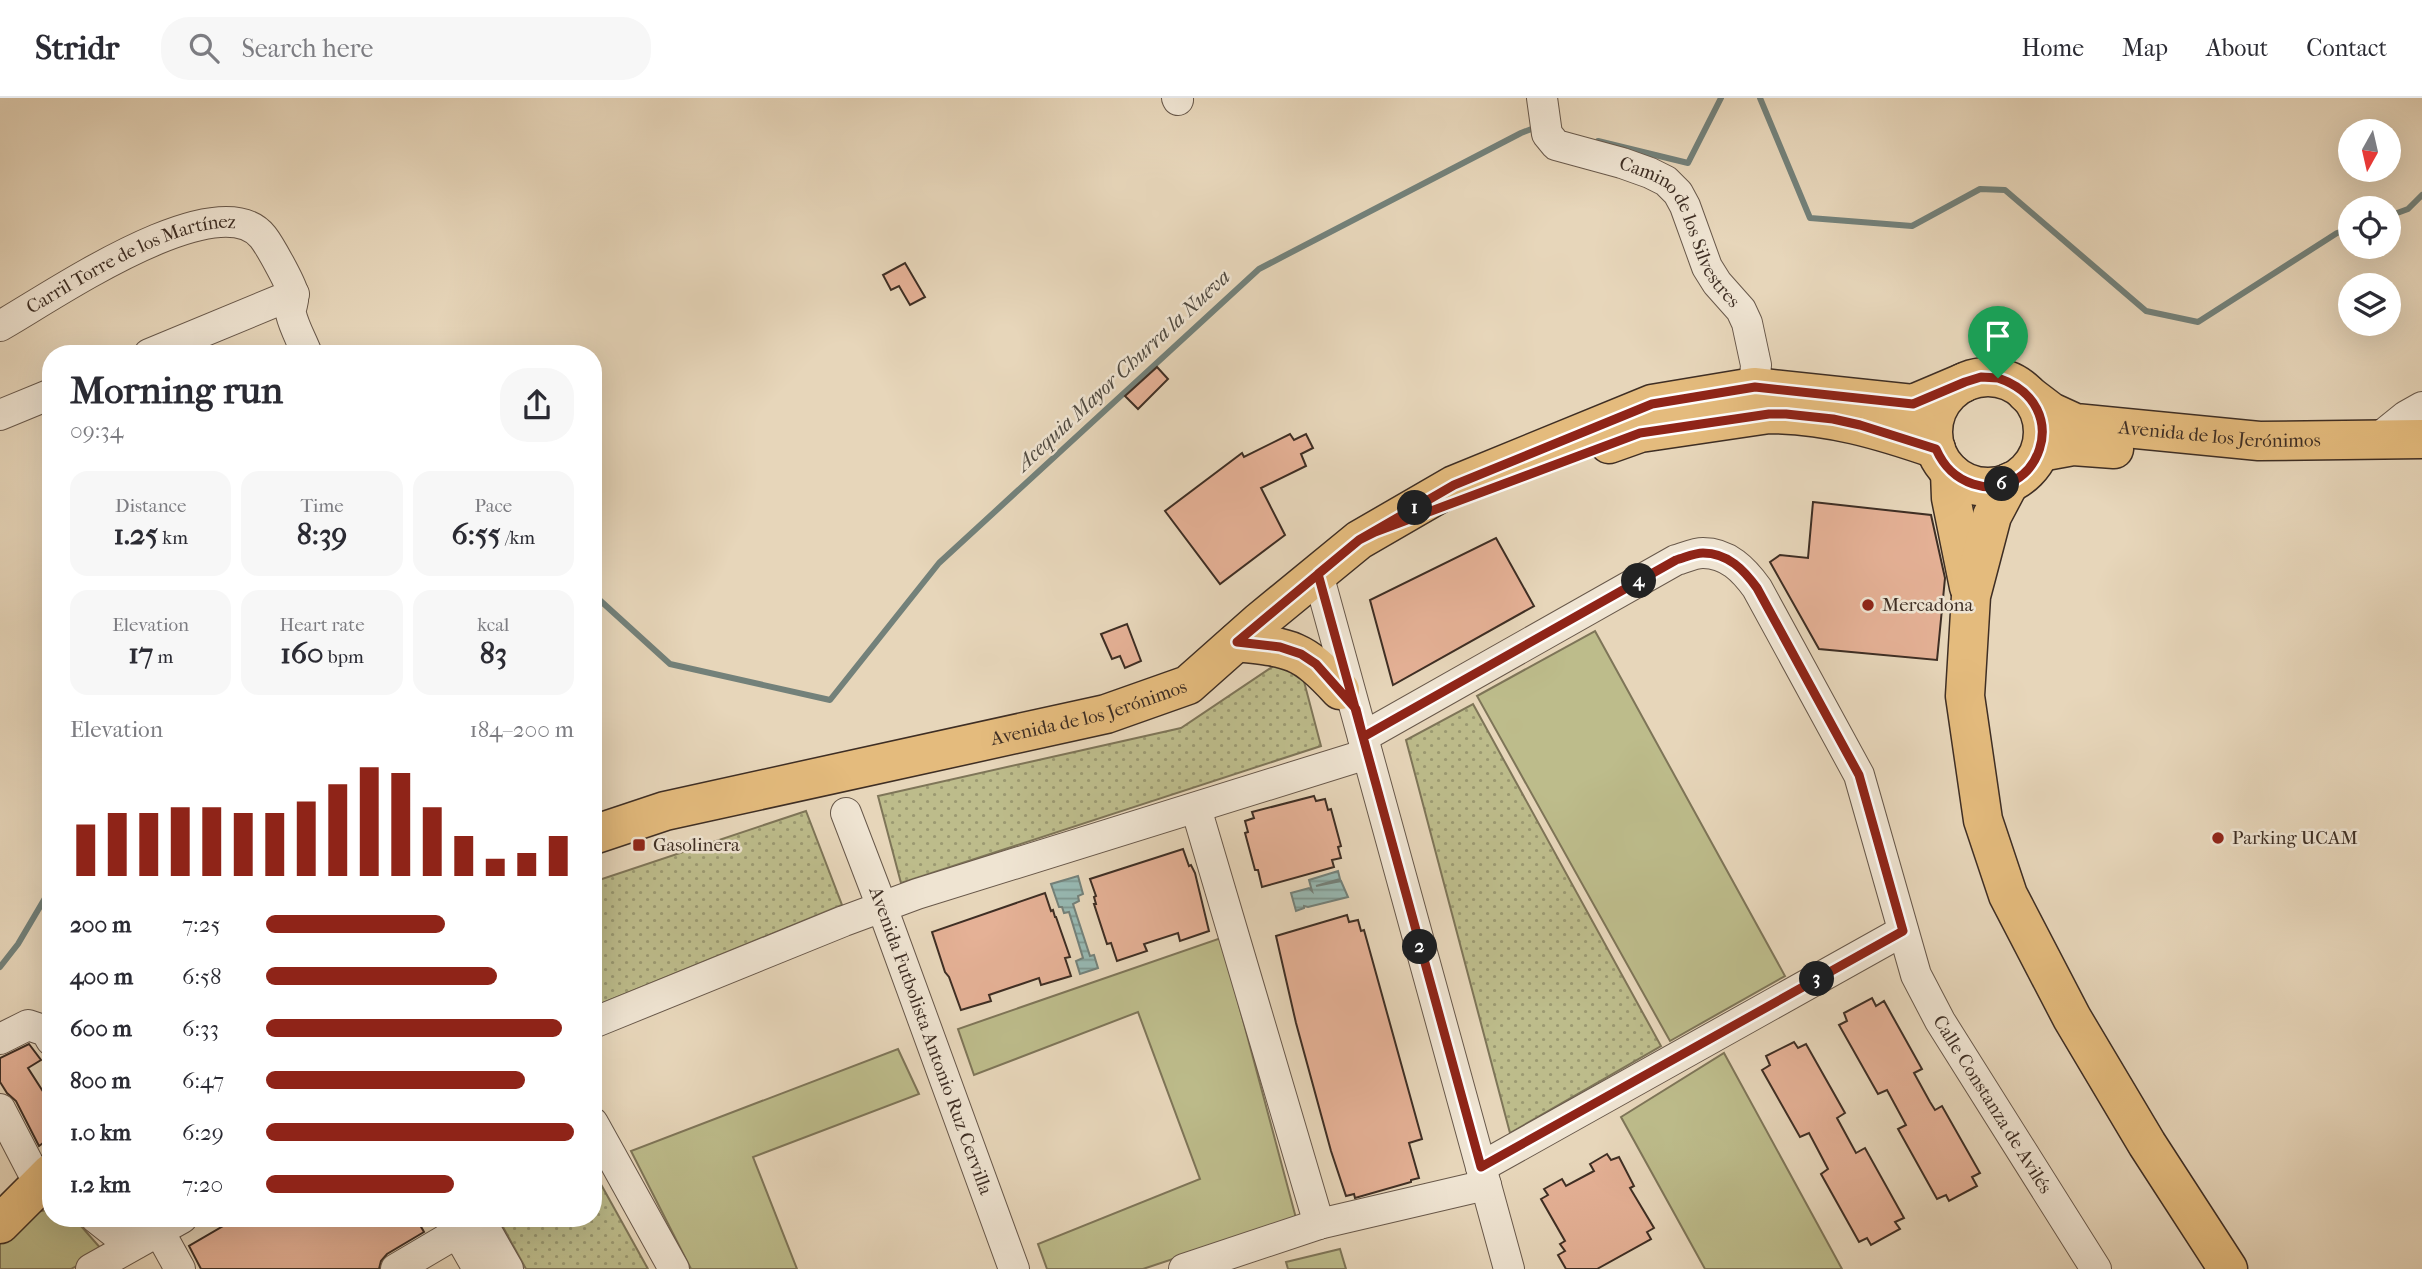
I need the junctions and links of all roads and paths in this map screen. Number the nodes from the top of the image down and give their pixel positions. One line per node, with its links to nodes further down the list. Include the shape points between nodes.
1 (1545, 118): 9 (street, Camino de los Silvestres, via 1556,145 1650,173 1678,193 1707,267 1747,323)
2 (294, 294): 3 (street, Carril Torre de los Martínez, via 253,226 224,220 173,233); 4 (street); 5 (street, Carril Torre de los Martínez, via 290,312)
3 (2, 319)
4 (171, 345)
5 (303, 345)
6 (1965, 382): 7 (main road, via 1998,378); 9 (main road, via 1913,404); 16 (main road, via 1951,390 1938,410 1933,433)
7 (2026, 393): 13 (main road, Avenida de los Jerónimos, via 2075,423 2259,441); 14 (main road, via 2042,420)
8 (42, 398): 11 (street)
9 (1762, 400): 16 (main road, via 1886,432); 18 (main road, Avenida de los Jerónimos, via 1640,433 1375,532)
10 (2422, 407): 13 (street)
11 (0, 415)
12 (2422, 439): 13 (main road, Avenida de los Jerónimos)
13 (2375, 441)
14 (2040, 452): 15 (main road, Avenida de los Jerónimos, via 2073,446 2295,460); 17 (main road, via 2022,475)
15 (2422, 458)
16 (1943, 461): 17 (main road, via 1964,481 1979,486); 19 (main road)
17 (2010, 482): 19 (main road, via 1992,516)
18 (1308, 582): 20 (main road, Avenida de los Jerónimos); 21 (street)
19 (1971, 596): 52 (main road, via 1965,696 1983,820 2008,895 2072,1018)
20 (1237, 642): 21 (main road, via 1280,647 1316,664); 24 (main road, Avenida de los Jerónimos, via 1188,685 1106,714 665,811)
21 (1356, 723): 22 (street, Calle Constanza de Avilés); 26 (street, Calle Constanza de Avilés, via 1676,560 1702,553 1725,557 1744,570 1757,588 1859,775); 33 (street)
22 (1196, 808): 25 (street, Calle Constanza de Avilés); 36 (street)
23 (846, 813): 25 (street, Avenida Futbolista Antonio Ruz Cervilla)
24 (602, 832)
25 (882, 906): 27 (street, Calle Constanza de Avilés); 48 (street, Avenida Futbolista Antonio Ruz Cervilla)
26 (1903, 931): 33 (street); 51 (street, Calle Constanza de Avilés, via 1916,975 1940,1021)
27 (602, 1019)
28 (42, 1031): 29 (street, via 28,1025)
29 (0, 1039)
30 (0, 1109): 32 (street)
31 (602, 1140): 47 (street)
32 (42, 1173)
33 (1483, 1176): 36 (street); 50 (street)
34 (42, 1181): 35 (main road)
35 (0, 1224)
36 (1319, 1224): 49 (street)
37 (107, 1227): 41 (street, via 115,1233)
38 (456, 1227): 44 (street)
39 (463, 1227): 45 (street)
40 (466, 1227): 46 (street)
41 (159, 1231): 42 (street); 43 (street)
42 (90, 1269)
43 (180, 1269)
44 (396, 1269)
45 (478, 1269)
46 (508, 1269)
47 (674, 1269)
48 (1014, 1269)
49 (1184, 1269)
50 (1509, 1269)
51 (2096, 1269)
52 (2228, 1269)

